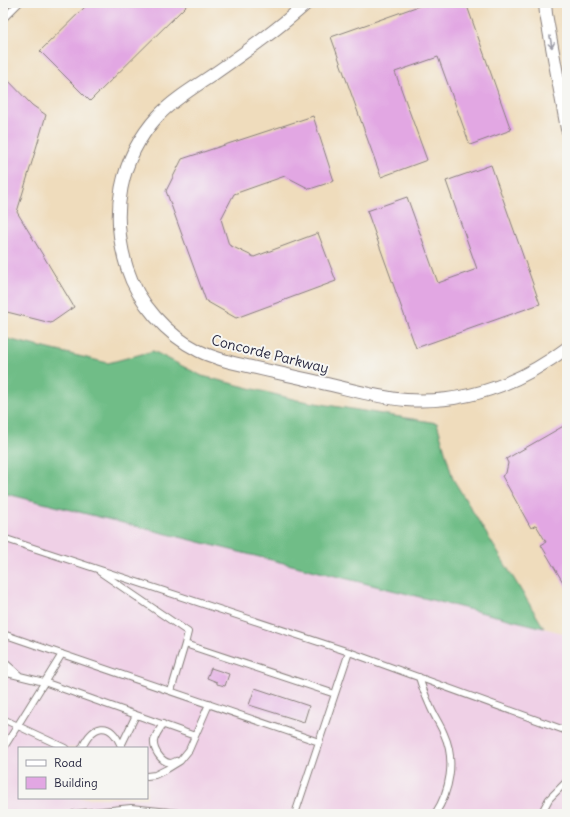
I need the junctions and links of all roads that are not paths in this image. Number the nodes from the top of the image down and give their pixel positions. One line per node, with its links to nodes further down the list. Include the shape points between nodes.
1 (19, 3): 4 (lane)
2 (307, 3): 6 (street, Concorde Parkway, via 275,31 170,105 149,127 136,146 123,181 118,217 120,240 129,273 146,305 170,331 210,356 404,400 441,400 488,391 546,364)
3 (545, 3): 5 (street, one-way to 5)
4 (3, 19)
5 (567, 129)
6 (567, 348)
7 (3, 538): 8 (lane)
8 (94, 568): 10 (lane, via 188,632); 11 (lane)
9 (3, 634): 12 (lane)
10 (185, 644): 19 (lane); 20 (lane)
11 (349, 652): 16 (lane); 20 (lane)
12 (62, 654): 18 (lane); 19 (lane)
13 (3, 661): 15 (lane)
14 (4, 673): 15 (lane); 17 (lane)
15 (20, 676): 18 (lane)
16 (419, 677): 26 (lane); 39 (lane, via 445,735 450,755 451,770 443,800)
17 (3, 680)
18 (44, 682): 22 (lane); 25 (lane)
19 (170, 691): 21 (lane)
20 (335, 694): 28 (lane)
21 (209, 704): 27 (lane); 28 (lane)
22 (136, 714): 24 (lane); 31 (lane)
23 (3, 720): 25 (lane)
24 (163, 724): 27 (lane); 33 (lane, via 154,742 156,752 170,763)
25 (17, 726): 29 (lane); 32 (lane)
26 (567, 731)
27 (195, 736): 33 (lane, via 189,750)
28 (319, 742): 38 (lane)
29 (63, 747)
30 (82, 747): 31 (lane, via 88,735 101,728 116,735)
31 (121, 747)
32 (3, 749)
33 (180, 761): 34 (lane, via 168,769)
34 (148, 776)
35 (567, 781): 40 (lane, via 549,799)
36 (74, 814): 37 (lane, via 132,808)
37 (188, 814)
38 (295, 814)
39 (435, 814)
40 (541, 814)

